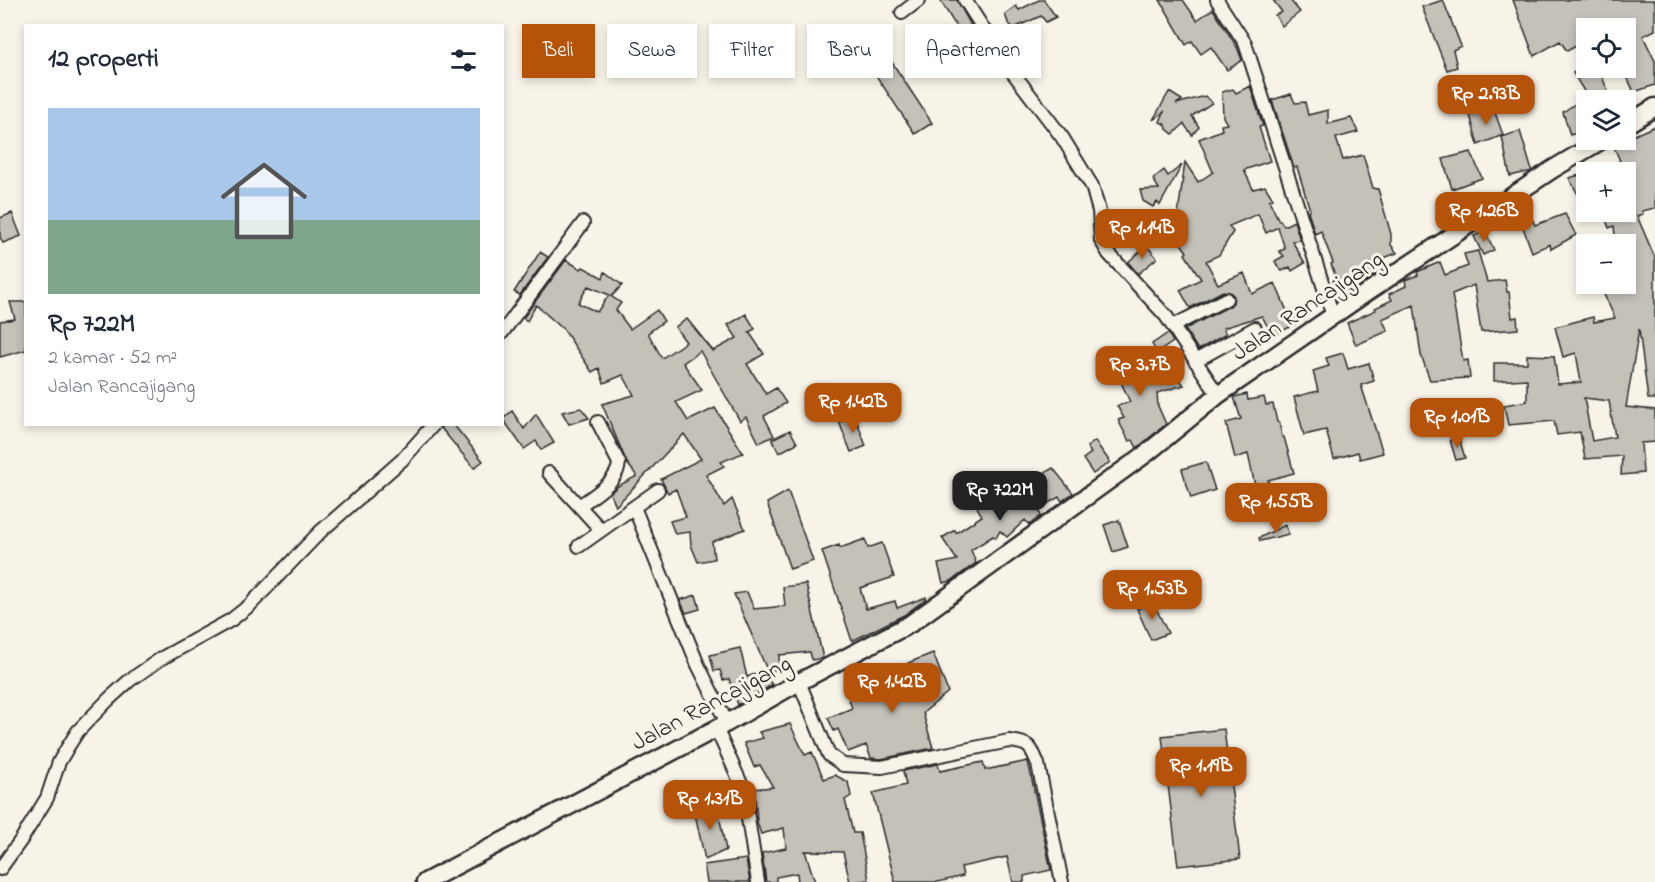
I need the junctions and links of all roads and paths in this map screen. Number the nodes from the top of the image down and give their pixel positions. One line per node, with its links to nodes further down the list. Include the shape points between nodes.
1 (919, 0): 4 (street)
2 (965, 0): 11 (street, via 1092,186 1101,240 1109,254)
3 (1217, 0): 10 (street, via 1245,43)
4 (902, 13)
5 (1655, 107): 6 (main road)
6 (1636, 119)
7 (1585, 150): 10 (main road, Jalan Rancajigang)
8 (583, 223): 13 (street)
9 (1226, 299): 11 (street)
10 (1333, 316): 15 (main road, Jalan Rancajigang)
11 (1173, 326): 14 (street)
12 (1255, 328): 14 (street)
13 (504, 330)
14 (1195, 361): 15 (street)
15 (1218, 395): 24 (main road, Jalan Rancajigang, via 1147,453 934,608)
16 (598, 422): 20 (street, via 618,468 605,485)
17 (432, 426): 26 (street, via 402,460 320,532 250,605 231,620 162,658 109,699 69,745 47,798)
18 (549, 473): 20 (street)
19 (658, 490): 21 (street)
20 (579, 506): 22 (street)
21 (634, 507): 22 (street); 25 (street)
22 (601, 530): 23 (street)
23 (579, 546)
24 (799, 682): 25 (main road, Jalan Rancajigang); 29 (street, via 829,755 843,765 882,767 1009,741 1032,748)
25 (722, 725): 27 (main road, Jalan Rancajigang); 28 (street, via 747,797)
26 (0, 869)
27 (425, 882)
28 (758, 882)
29 (1062, 882)

